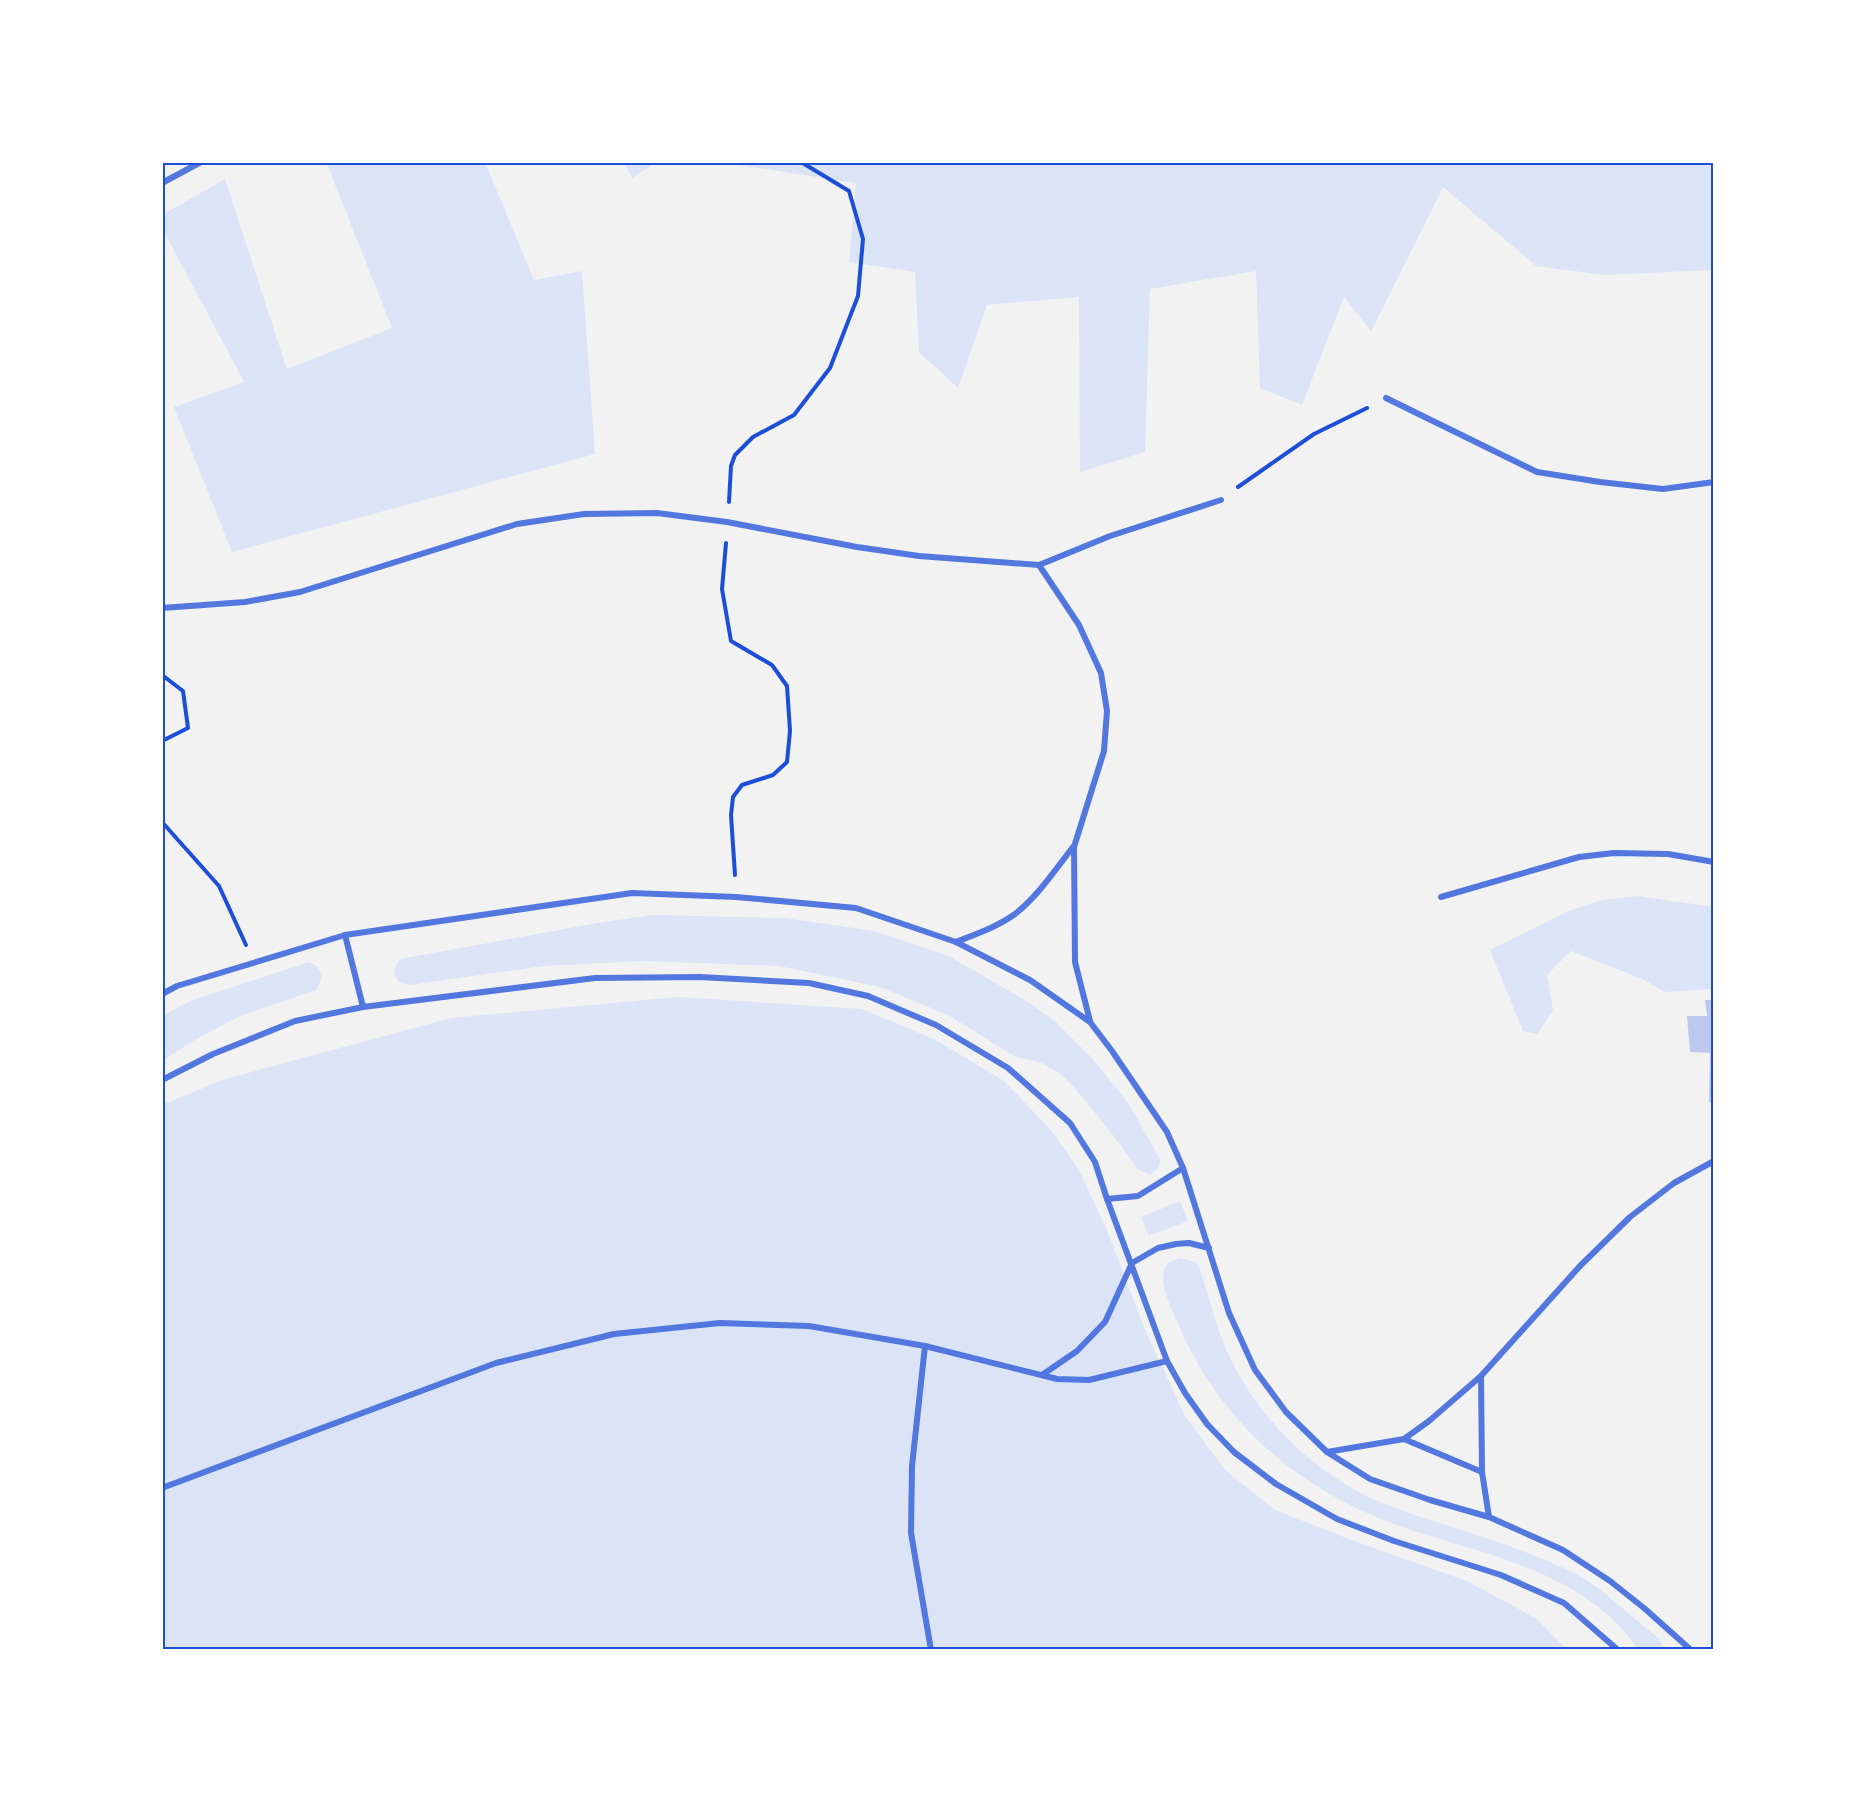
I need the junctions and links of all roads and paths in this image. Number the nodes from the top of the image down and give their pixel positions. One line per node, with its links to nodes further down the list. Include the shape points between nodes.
1 (201, 162): 3 (street)
2 (801, 162): 7 (path, via 849,192 863,239 858,296 830,368 794,415 753,437 735,455)
3 (162, 183)
4 (1386, 398): 5 (street, via 1537,472 1663,489); 6 (path, via 1314,434)
5 (1714, 482)
6 (1221, 500): 8 (street, via 1110,536)
7 (727, 522): 8 (street, via 919,556); 9 (street, via 657,513 584,514 517,524 300,592 245,602); 15 (path, via 722,589 731,641 772,665 787,686 790,731 787,762 773,775 742,785 733,797)
8 (1039, 565): 13 (street, via 1079,625 1101,673 1107,711 1104,751)
9 (162, 609)
10 (162, 675): 11 (path, via 183,692 188,728)
11 (162, 741)
12 (162, 822): 19 (path, via 219,886)
13 (1074, 847): 18 (street, via 1015,914); 22 (street, via 1075,962)
14 (1714, 862): 16 (street, via 1668,854 1579,857)
15 (736, 897): 17 (street, via 632,893); 18 (street, via 856,908)
16 (1441, 897)
17 (345, 934): 19 (street); 21 (street)
18 (956, 942): 22 (street, via 1030,980)
19 (254, 962): 20 (street)
20 (162, 993)
21 (363, 1007): 23 (street, via 295,1022 213,1054); 26 (street, via 595,978 700,976 809,983 868,996 936,1025 1008,1068 1070,1124 1095,1162)
22 (1090, 1022): 25 (street, via 1167,1132)
23 (162, 1080)
24 (1714, 1161): 32 (street, via 1674,1183 1630,1217)
25 (1183, 1168): 26 (street, via 1138,1196); 27 (street)
26 (1107, 1199): 28 (street)
27 (1209, 1248): 28 (street, via 1176,1244 1158,1248); 34 (street, via 1229,1313 1255,1370 1286,1412)
28 (1132, 1263): 30 (street); 31 (street, via 1104,1322 1077,1351)
29 (925, 1346): 31 (street); 36 (street, via 809,1326 720,1323 614,1334 496,1363); 38 (street, via 912,1466 911,1533)
30 (1167, 1361): 31 (street, via 1089,1380); 39 (street, via 1207,1424 1234,1452 1276,1484 1337,1519 1394,1542 1501,1575 1564,1603)
31 (1042, 1375)
32 (1481, 1376): 33 (street); 35 (street)
33 (1404, 1439): 34 (street); 35 (street)
34 (1327, 1452): 37 (street, via 1370,1479)
35 (1482, 1473): 37 (street)
36 (162, 1488)
37 (1489, 1517): 40 (street, via 1563,1550 1610,1581)
38 (932, 1650)
39 (1618, 1650)
40 (1691, 1650)

